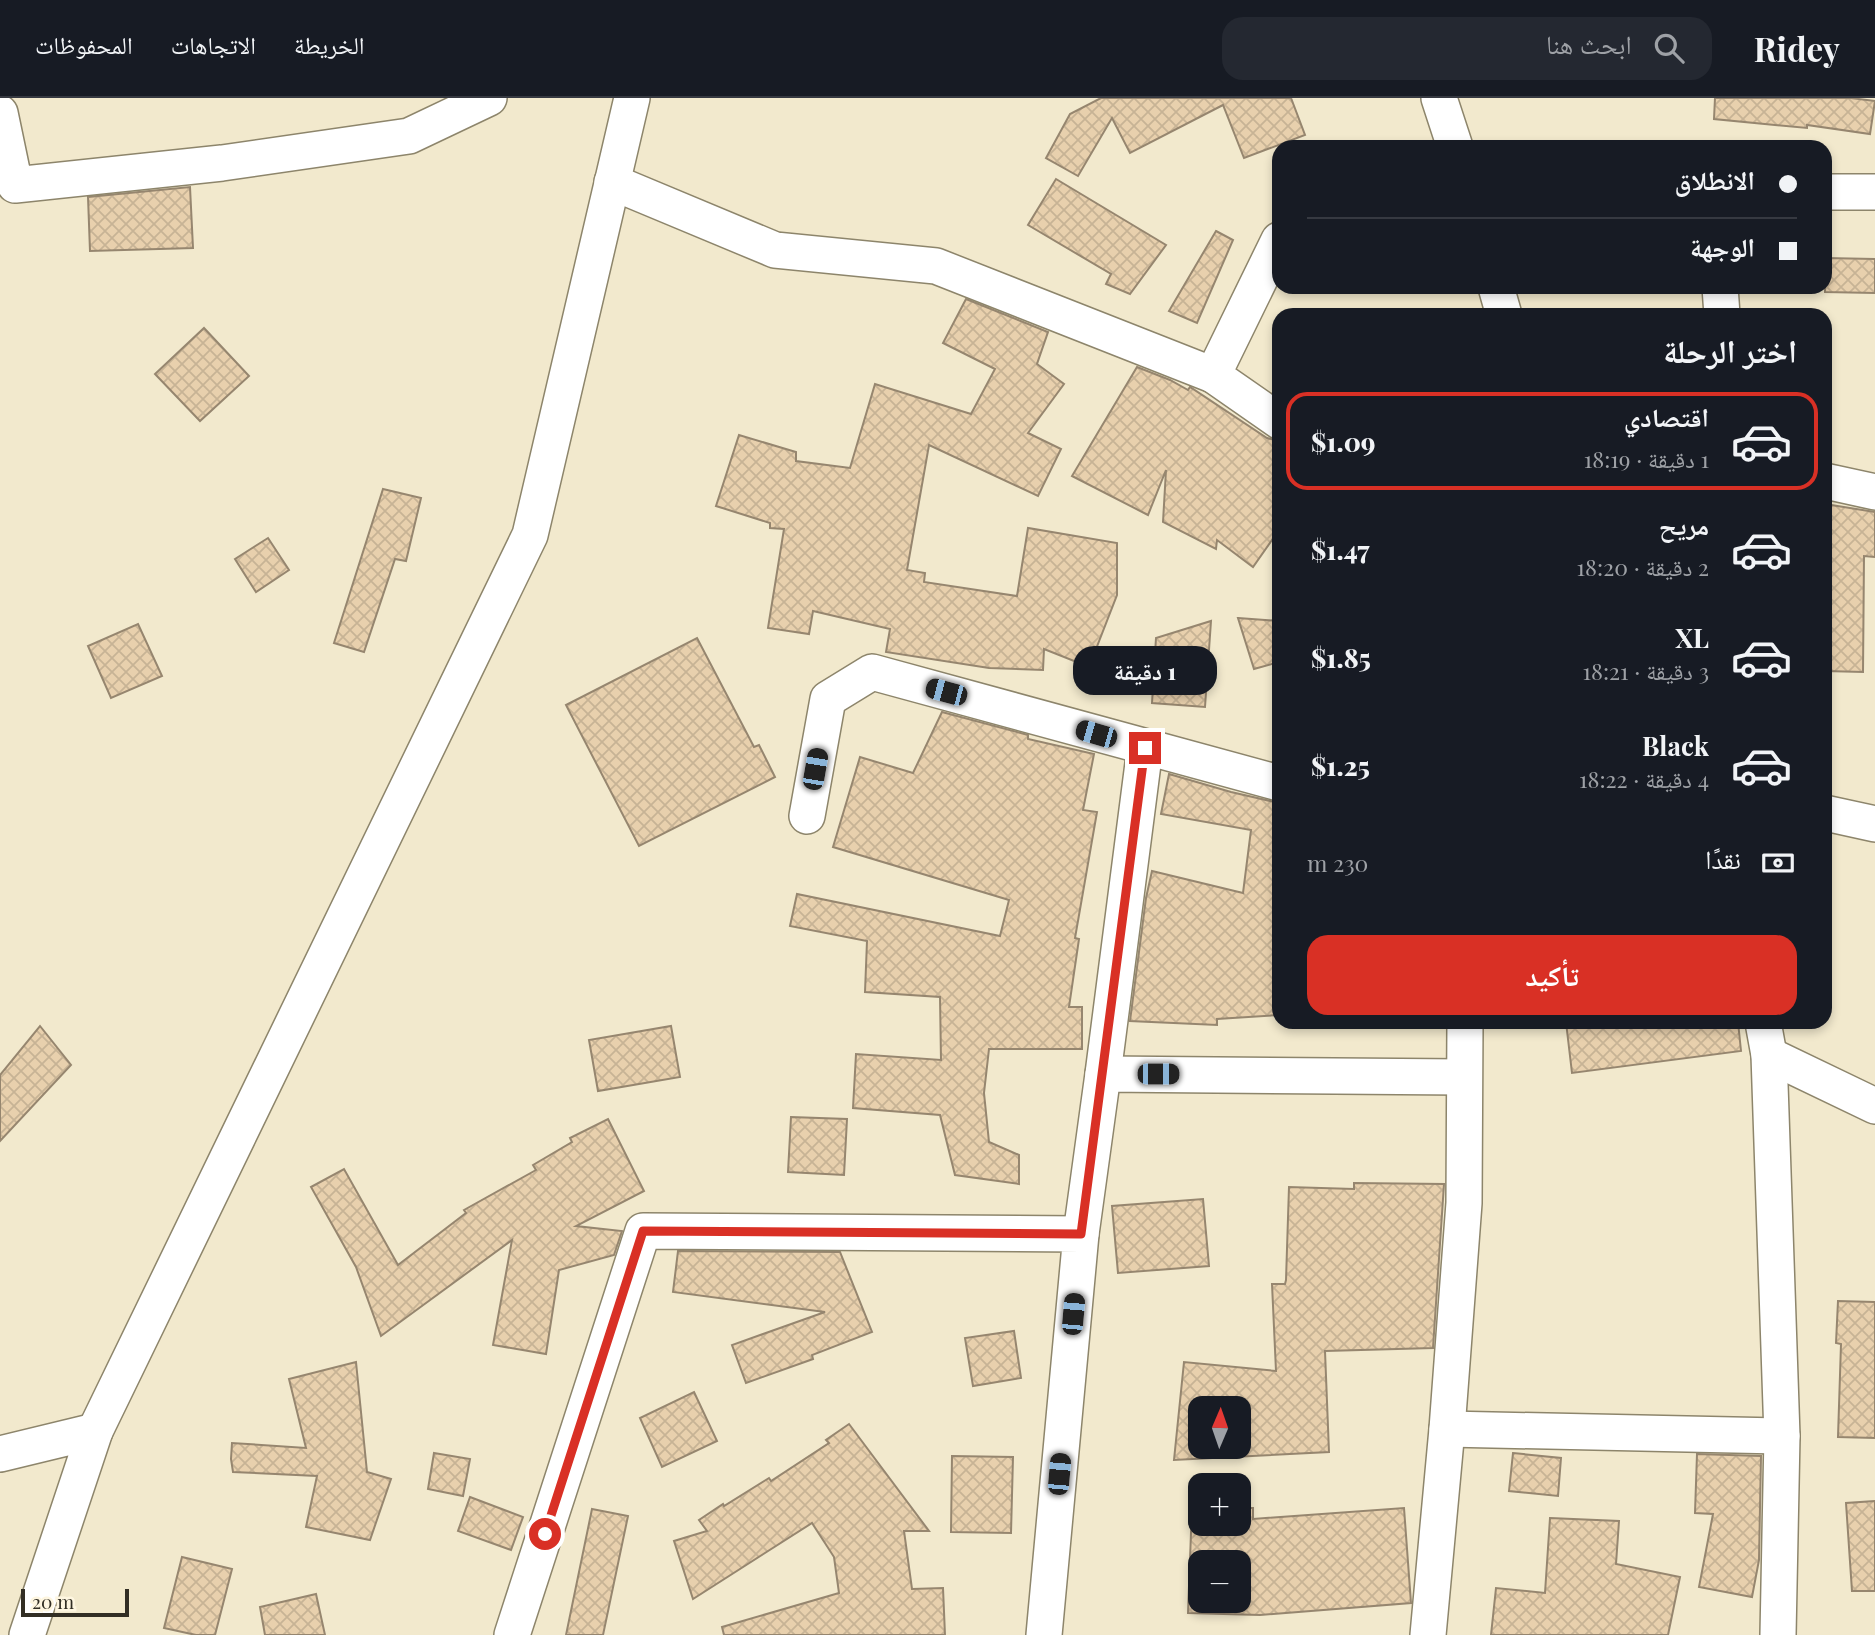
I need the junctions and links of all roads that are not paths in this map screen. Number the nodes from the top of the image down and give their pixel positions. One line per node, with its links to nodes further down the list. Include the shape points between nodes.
1 (489, 98): 4 (street, via 409,136 222,163 16,185)
2 (632, 98): 6 (street)
3 (1439, 98): 5 (street)
4 (0, 113)
5 (1453, 140)
6 (612, 182): 10 (street, via 775,250 936,266); 26 (street, via 530,535)
7 (1832, 192): 8 (street)
8 (1875, 192)
9 (1272, 254): 10 (street)
10 (1213, 375): 11 (street)
11 (1272, 416)
12 (1832, 483): 13 (street)
13 (1875, 492)
14 (1145, 748): 15 (street); 17 (street, via 872,672 828,699); 21 (street)
15 (1272, 781)
16 (1832, 815): 18 (street)
17 (807, 816)
18 (1875, 824)
19 (1465, 1029): 22 (street)
20 (1766, 1039): 23 (street); 27 (street)
21 (1103, 1074): 22 (street); 24 (street)
22 (1464, 1077): 25 (street, via 1464,1203)
23 (1875, 1107)
24 (1081, 1234): 30 (street, via 643,1231); 31 (street)
25 (1447, 1429): 27 (street); 32 (street)
26 (95, 1431): 28 (street); 29 (street)
27 (1782, 1436): 33 (street)
28 (0, 1454)
29 (27, 1635)
30 (512, 1635)
31 (1044, 1635)
32 (1428, 1635)
33 (1778, 1635)

